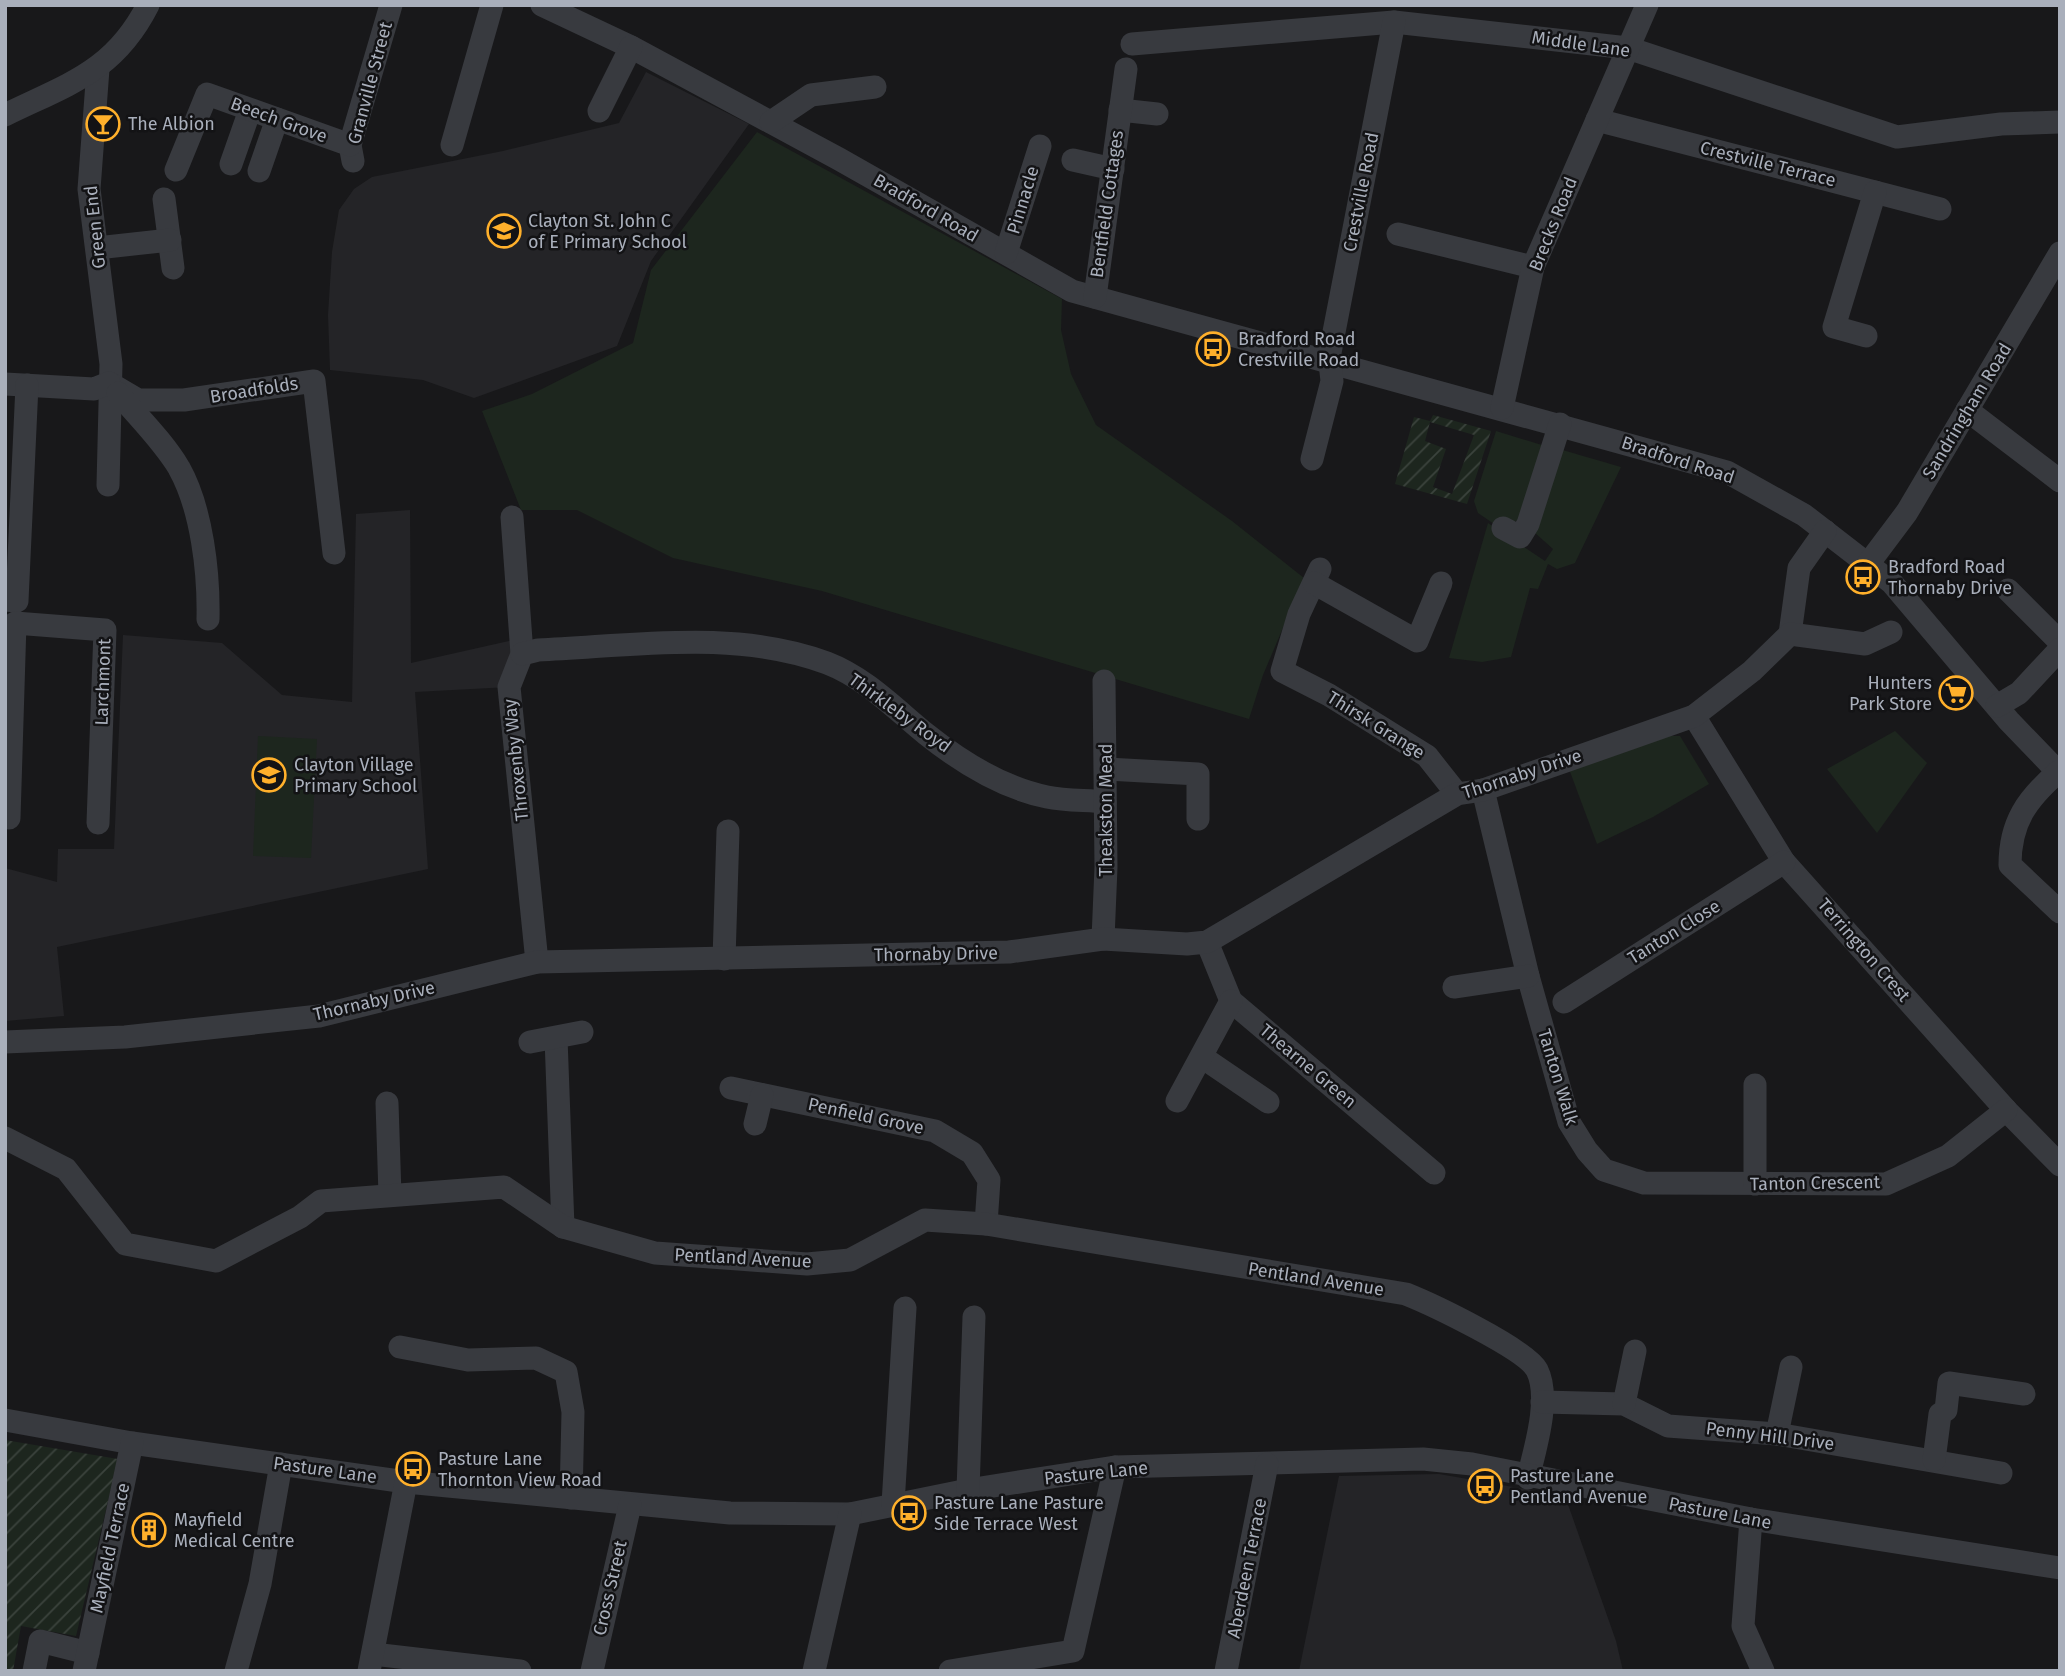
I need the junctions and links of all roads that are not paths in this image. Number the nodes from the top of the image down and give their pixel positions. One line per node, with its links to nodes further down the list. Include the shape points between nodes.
1 (148, 5): 10 (street, via 138,25)
2 (391, 5): 24 (street, Granville Street)
3 (492, 5): 22 (street)
4 (542, 5): 8 (street, Bradford Road)
5 (1647, 5): 9 (street, Brecks Road)
6 (1394, 22): 7 (street, Middle Lane); 9 (street, Middle Lane); 42 (street, Crestville Road)
7 (1132, 44)
8 (631, 47): 15 (street); 20 (street, Bradford Road)
9 (1628, 48): 19 (street, Brecks Road); 21 (street, Middle Lane, via 1897,137)
10 (98, 69): 17 (street); 35 (street, Green End, via 89,189)
11 (1126, 69): 14 (street, Bentfield Cottages)
12 (874, 88): 20 (street, via 811,95)
13 (250, 110): 18 (street, Beech Grove); 26 (street); 28 (street, Beech Grove, via 207,94)
14 (1120, 110): 16 (street, Bentfield Cottages); 27 (street, Bentfield Cottages)
15 (600, 111)
16 (1157, 114)
17 (5, 115)
18 (277, 119): 24 (street, Beech Grove); 29 (street)
19 (1597, 120): 30 (street, Crestville Terrace); 38 (street, Brecks Road)
20 (771, 122): 36 (street, Bradford Road)
21 (2060, 122)
22 (452, 145)
23 (1040, 146): 36 (street, Pinnacle)
24 (352, 153)
25 (1073, 160): 27 (street)
26 (231, 164)
27 (1113, 169): 40 (street, Bentfield Cottages)
28 (176, 170)
29 (259, 171)
30 (1875, 192): 32 (street, Crestville Terrace); 41 (street, via 1834,327)
31 (164, 199): 34 (street)
32 (1940, 209)
33 (1398, 234): 38 (street)
34 (170, 240): 35 (street); 39 (street)
35 (97, 248): 43 (street, Green End, via 111,364)
36 (1006, 253): 40 (street, Bradford Road, via 1072,291)
37 (2060, 253): 46 (street, Sandringham Road)
38 (1533, 267): 45 (street, Brecks Road)
39 (173, 268)
40 (1095, 297): 42 (street, Bradford Road)
41 (1866, 337)
42 (1329, 363): 45 (street, Bradford Road); 48 (street, via 1332,381)
43 (109, 383): 44 (street, via 94,389); 50 (street, Green End); 54 (street, Broadfolds, via 138,400 184,400 314,381); 59 (street, via 178,468 195,505 209,593)
44 (16, 385): 58 (street)
45 (1502, 408): 47 (street, Bradford Road)
46 (1967, 410): 49 (street); 55 (street, Sandringham Road, via 1907,512)
47 (1560, 424): 52 (street, Bradford Road, via 1727,472); 53 (street)
48 (1312, 459)
49 (2060, 481)
50 (108, 485)
51 (512, 517): 64 (street, Throxenby Way)
52 (1825, 531): 55 (street, Bradford Road); 61 (street, via 1799,568)
53 (1520, 537)
54 (334, 553)
55 (1868, 564): 66 (street, Bradford Road, via 1892,583)
56 (1441, 583): 71 (street, Thirsk Grange, via 1417,641 1317,576 1299,614 1282,671 1427,756)
57 (2008, 590): 62 (street)
58 (12, 608): 73 (street); 75 (street, Larchmont, via 105,630)
59 (208, 619)
60 (1891, 632): 61 (street, via 1865,643)
61 (1790, 634): 67 (street, Thornaby Drive)
62 (2060, 642)
63 (2060, 649): 66 (street, via 2019,693)
64 (522, 654): 72 (street, Thirkleby Royd, via 721,642 776,648 829,664 876,691 928,735 998,781 1047,797); 82 (street, Throxenby Way, via 509,687)
65 (1104, 681): 68 (street, Theakston Mead)
66 (1997, 706): 69 (street, Bradford Road)
67 (1694, 716): 70 (street, Thornaby Drive); 77 (street, Terrington Crest)
68 (1107, 769): 72 (street, Theakston Mead); 74 (street, via 1198,774)
69 (2059, 773): 78 (street, Bradford Road, via 2031,796 2013,832 2010,865)
70 (1483, 790): 71 (street, Thornaby Drive); 83 (street, Tanton Walk)
71 (1457, 794): 80 (street, Thornaby Drive)
72 (1105, 802): 79 (street, Theakston Mead)
73 (9, 818)
74 (1198, 819)
75 (98, 823)
76 (728, 831): 81 (street)
77 (1784, 862): 86 (street, Tanton Close); 98 (street, Terrington Crest)
78 (2060, 912)
79 (1103, 939): 80 (street, Thornaby Drive); 81 (street, Thornaby Drive, via 1009,952)
80 (1207, 942): 85 (street, Thearne Green)
81 (724, 959): 82 (street, Thornaby Drive)
82 (537, 962): 89 (street, Thornaby Drive, via 320,1016 125,1037)
83 (1528, 976): 84 (street); 102 (street, Tanton Walk, via 1569,1122)
84 (1454, 987)
85 (1231, 1001): 91 (street); 103 (street, Thearne Green)
86 (1564, 1002)
87 (582, 1032): 88 (street)
88 (556, 1038): 90 (street); 107 (street)
89 (5, 1042)
90 (530, 1042)
91 (1202, 1057): 95 (street); 96 (street)
92 (1755, 1085): 104 (street)
93 (731, 1088): 94 (street, Penfield Grove)
94 (762, 1095): 99 (street); 106 (street, Penfield Grove, via 935,1131 972,1153 989,1180)
95 (1177, 1101)
96 (1268, 1102)
97 (387, 1103): 105 (street)
98 (2006, 1110): 101 (street, Terrington Crest); 104 (street, Tanton Crescent, via 1948,1156 1886,1184)
99 (755, 1125)
100 (5, 1138): 105 (street, Pentland Avenue, via 66,1169 125,1244 216,1261 321,1201)
101 (2060, 1165)
102 (1604, 1170): 104 (street, Tanton Crescent, via 1644,1183)
103 (1434, 1173)
104 (1755, 1184)
105 (390, 1195): 107 (street, Pentland Avenue, via 504,1187)
106 (986, 1224): 107 (street, Pentland Avenue, via 925,1220 850,1260 807,1264 655,1253); 114 (street, Pentland Avenue, via 1406,1294 1433,1304 1525,1356 1538,1371)
107 (563, 1227)
108 (905, 1308): 128 (street)
109 (974, 1317): 126 (street)
110 (400, 1347): 127 (street, via 468,1360 536,1358 566,1372 573,1412)
111 (1635, 1351): 115 (street)
112 (1791, 1367): 117 (street)
113 (2024, 1394): 119 (street, via 1949,1382)
114 (1542, 1402): 115 (street, Penny Hill Drive); 124 (street, Pentland Avenue)
115 (1624, 1404): 117 (street, Penny Hill Drive, via 1668,1426)
116 (5, 1420): 118 (street, Pasture Lane)
117 (1777, 1434): 119 (street, Penny Hill Drive)
118 (132, 1444): 120 (street, Pasture Lane); 133 (street, Mayfield Terrace)
119 (1934, 1460): 123 (street, Penny Hill Drive)
120 (281, 1464): 125 (street, Pasture Lane); 136 (street, via 260,1584)
121 (1267, 1464): 122 (street, Pasture Lane); 124 (street, Pasture Lane, via 1423,1460 1472,1464); 141 (street, Aberdeen Terrace)
122 (1115, 1467): 126 (street, Pasture Lane); 140 (street, via 1073,1651)
123 (2001, 1473)
124 (1528, 1478): 131 (street, Pasture Lane)
125 (406, 1482): 127 (street, Pasture Lane); 134 (street)
126 (968, 1490): 128 (street, Pasture Lane)
127 (571, 1498): 129 (street, Pasture Lane)
128 (893, 1504): 130 (street, Pasture Lane)
129 (629, 1505): 130 (street, Pasture Lane, via 730,1513); 138 (street, Cross Street)
130 (850, 1514): 139 (street)
131 (1751, 1520): 132 (street, Pasture Lane); 142 (street, via 1743,1626)
132 (2060, 1568)
133 (86, 1662): 135 (street, Mayfield Terrace, via 40,1641)
134 (371, 1662): 137 (street)
135 (34, 1671)
136 (236, 1671)
137 (520, 1671)
138 (592, 1671)
139 (814, 1671)
140 (950, 1671)
141 (1226, 1671)
142 (1763, 1671)

